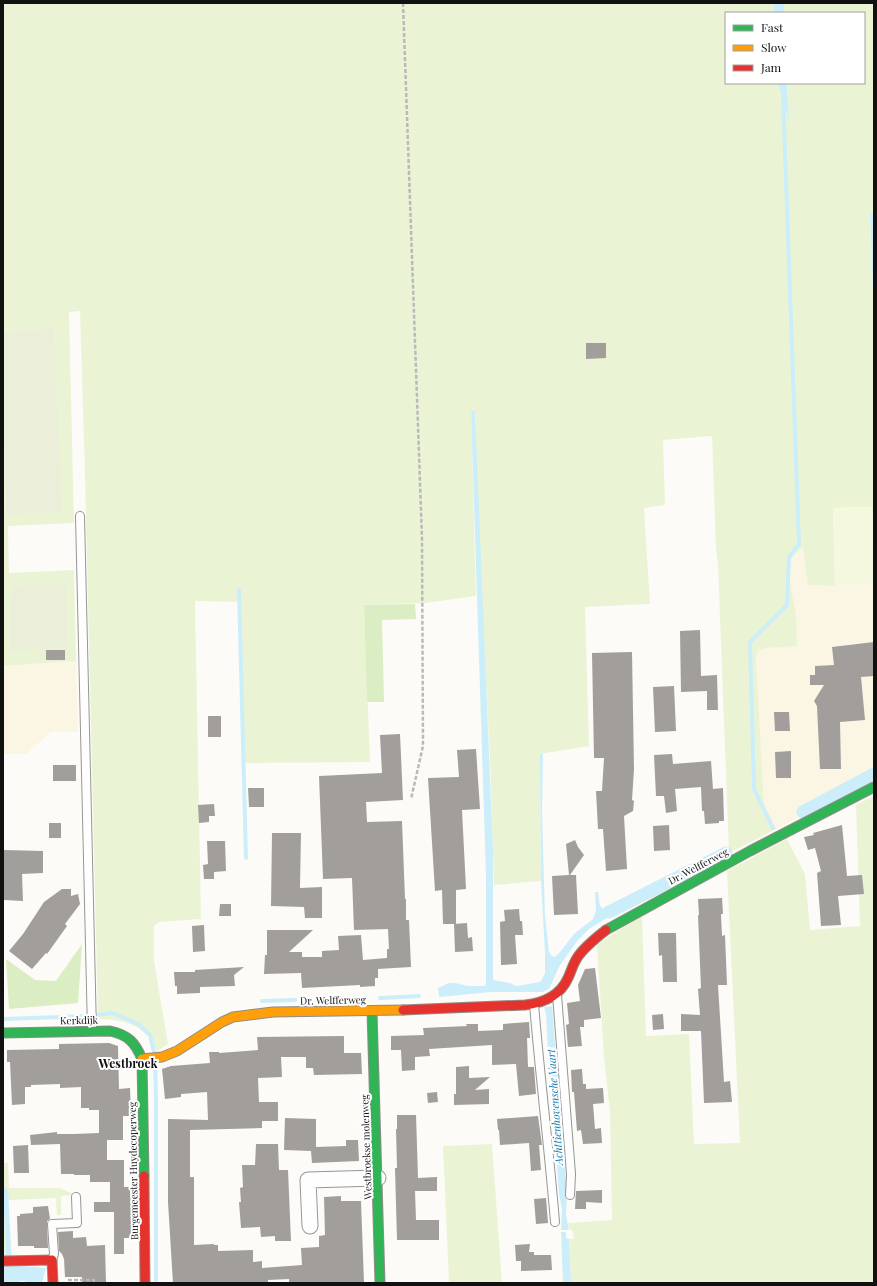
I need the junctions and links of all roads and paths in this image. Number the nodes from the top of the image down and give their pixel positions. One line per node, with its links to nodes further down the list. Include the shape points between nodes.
1 (403, 3): 4 (path, via 422,539 423,746)
2 (80, 516): 8 (lane)
3 (874, 786): 5 (street, Dr. Welfferweg, via 608,928 590,942)
4 (411, 799)
5 (557, 993): 6 (street, Dr. Welfferweg); 12 (lane, via 571,1174)
6 (535, 1003): 7 (street, Dr. Welfferweg); 14 (lane)
7 (372, 1011): 10 (street, Dr. Welfferweg, via 273,1012 234,1017 177,1051); 11 (street, Westbroekse molenweg)
8 (92, 1031): 9 (street, Kerkdijk); 10 (street, Kerkdijk, via 110,1030 124,1034)
9 (3, 1033)
10 (145, 1059): 20 (street, Burgemeester Huydecoperweg)
11 (378, 1178): 15 (street, via 308,1180); 21 (street, Westbroekse molenweg)
12 (570, 1195)
13 (76, 1197): 16 (lane, via 77,1223 52,1224)
14 (555, 1222)
15 (310, 1226)
16 (52, 1260): 17 (street); 18 (street)
17 (7, 1261)
18 (52, 1282): 19 (path, via 94,1280)
19 (94, 1283)
20 (145, 1283)
21 (380, 1283)

